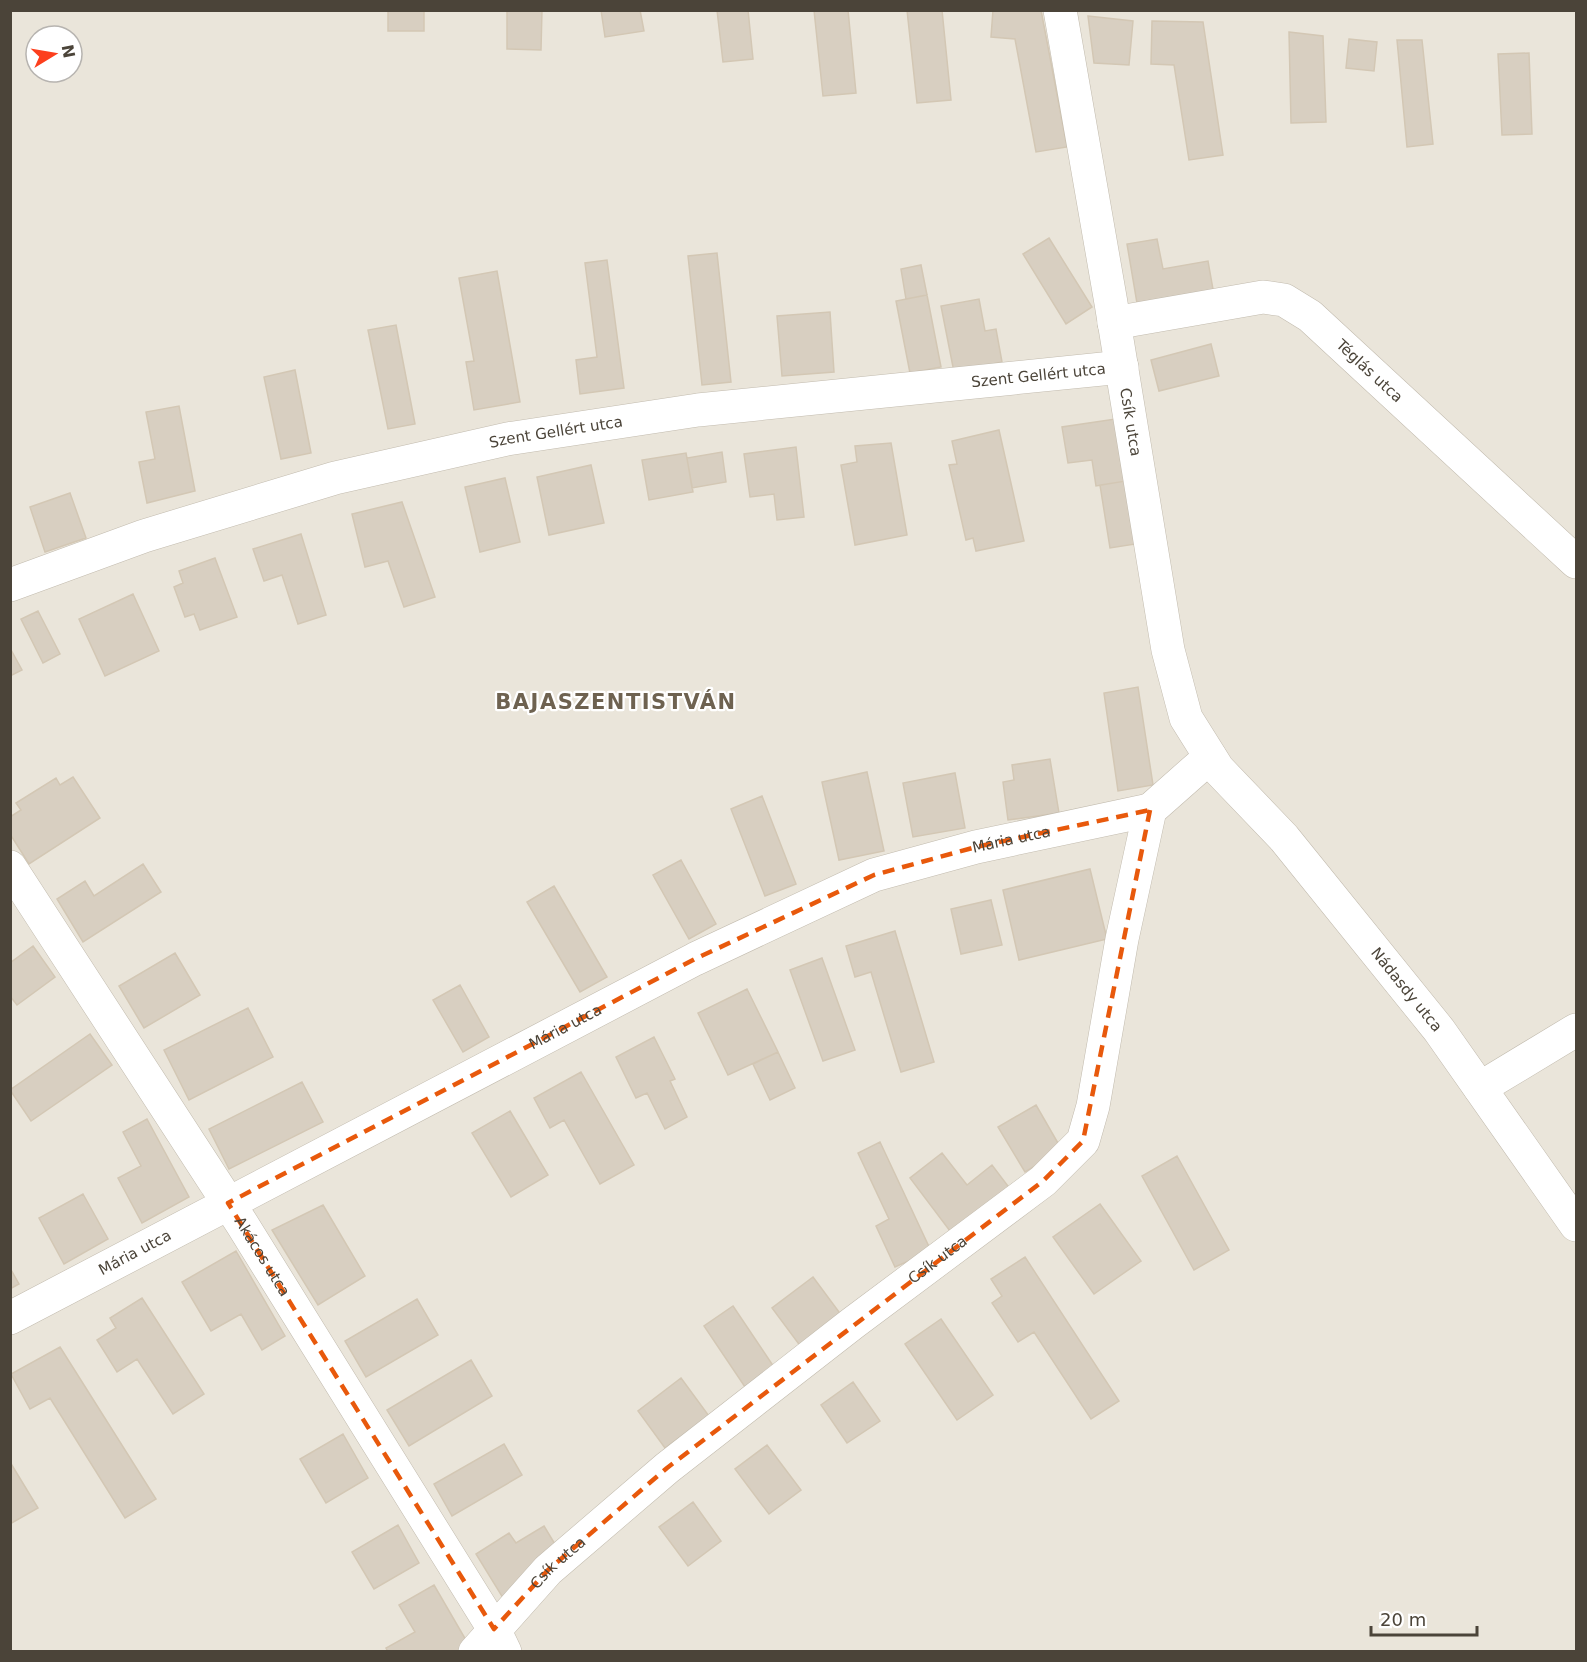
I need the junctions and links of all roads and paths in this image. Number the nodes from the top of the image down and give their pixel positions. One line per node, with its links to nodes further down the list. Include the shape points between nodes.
1 (1060, 10): 2 (street, Csík utca)
2 (1114, 323): 3 (street, Csík utca); 4 (street, Téglás utca, via 1263,297 1284,300 1310,316)
3 (1122, 367): 5 (street, Szent Gellért utca, via 698,410 507,439 335,478 144,536); 6 (street, Csík utca, via 1168,650 1186,718)
4 (1576, 562)
5 (10, 585)
6 (1214, 763): 7 (street); 10 (street, Nádasdy utca, via 1284,837 1439,1030)
7 (1150, 810): 11 (street, Mária utca, via 976,847 874,875 695,959); 14 (street, Csík utca, via 1083,1141 1043,1181 667,1468 548,1570)
8 (10, 867): 11 (street, Akácos utca)
9 (1576, 1030): 10 (street)
10 (1480, 1088): 12 (street, Nádasdy utca)
11 (228, 1203): 13 (street, Mária utca); 14 (street, Akácos utca)
12 (1576, 1225)
13 (10, 1318)
14 (491, 1644)

